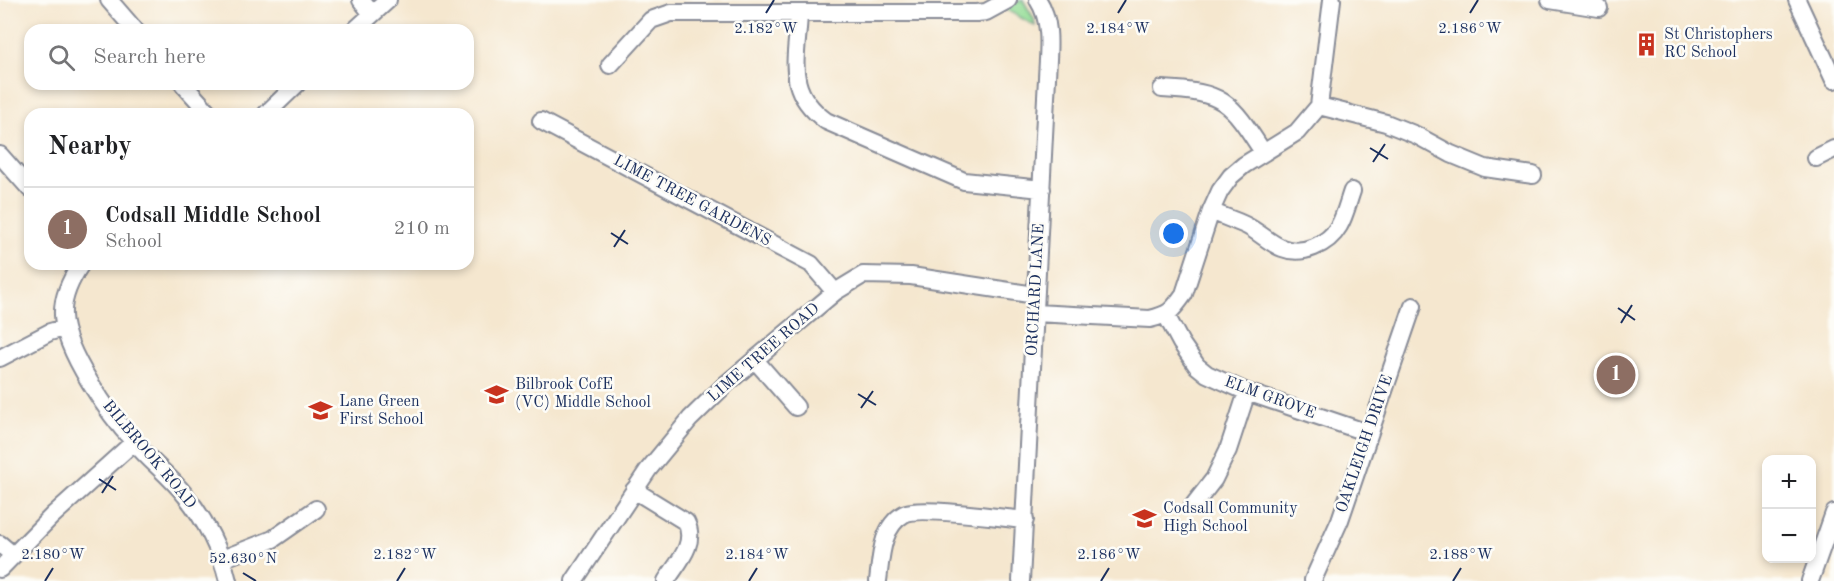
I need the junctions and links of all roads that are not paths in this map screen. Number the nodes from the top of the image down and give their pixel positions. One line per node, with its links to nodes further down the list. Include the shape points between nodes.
1 (109, 0): 12 (street)
2 (361, 0): 10 (street)
3 (388, 0): 10 (street)
4 (1008, 0): 11 (street, via 977,13)
5 (1038, 0): 29 (street, ORCHARD LANE, via 1049,33)
6 (1332, 0): 19 (street)
7 (1550, 0): 9 (street)
8 (1797, 0): 15 (street)
9 (1599, 8)
10 (372, 14): 13 (street)
11 (799, 14): 14 (street, via 661,15 651,20); 29 (street, via 797,82 812,111 826,121 964,181)
12 (130, 24)
13 (361, 24)
14 (610, 65)
15 (1834, 80)
16 (1162, 89): 24 (street, via 1213,95 1239,116)
17 (188, 90): 20 (street)
18 (291, 90): 21 (street)
19 (1320, 106): 24 (street, via 1297,132); 27 (street, via 1386,123 1485,168)
20 (205, 108)
21 (272, 108)
22 (541, 121): 33 (street, LIME TREE GARDENS, via 811,264)
23 (1834, 149): 26 (street)
24 (1263, 152): 31 (street, via 1231,176)
25 (0, 155): 28 (street)
26 (1816, 158)
27 (1533, 175)
28 (24, 182)
29 (1042, 189): 34 (street, ORCHARD LANE)
30 (1352, 191): 31 (street, via 1332,236 1308,250 1281,248 1247,226)
31 (1211, 211): 37 (street, via 1184,294)
32 (77, 270): 38 (street, BILBROOK ROAD, via 64,302)
33 (835, 292): 34 (street, LIME TREE ROAD, via 863,275 911,276); 40 (street, LIME TREE ROAD)
34 (1035, 295): 36 (street, ORCHARD LANE)
35 (1413, 306): 43 (street, OAKLEIGH DRIVE)
36 (1035, 313): 37 (street, via 1135,320); 49 (street, ORCHARD LANE)
37 (1166, 315): 41 (street, ELM GROVE, via 1197,366 1221,382)
38 (64, 328): 39 (street); 44 (street, BILBROOK ROAD, via 86,375)
39 (0, 358)
40 (755, 360): 42 (street); 45 (street, LIME TREE ROAD, via 690,419)
41 (1247, 392): 43 (street, ELM GROVE); 46 (street, via 1228,450 1214,479)
42 (796, 407)
43 (1368, 433): 53 (street, OAKLEIGH DRIVE, via 1340,520)
44 (134, 442): 50 (street, via 52,516); 51 (street, BILBROOK ROAD, via 185,495)
45 (634, 490): 55 (street, LIME TREE ROAD); 56 (street, via 686,522 690,531 687,550)
46 (1193, 506)
47 (316, 509): 51 (street, via 273,539)
48 (1834, 513): 59 (street)
49 (1024, 520): 57 (street, via 928,511 905,514 894,524 882,547); 58 (street, ORCHARD LANE)
50 (6, 549): 52 (street)
51 (222, 559): 54 (street, BILBROOK ROAD)
52 (0, 569)
53 (1313, 580)
54 (228, 581)
55 (574, 581)
56 (666, 581)
57 (878, 581)
58 (1021, 581)
59 (1810, 581)

